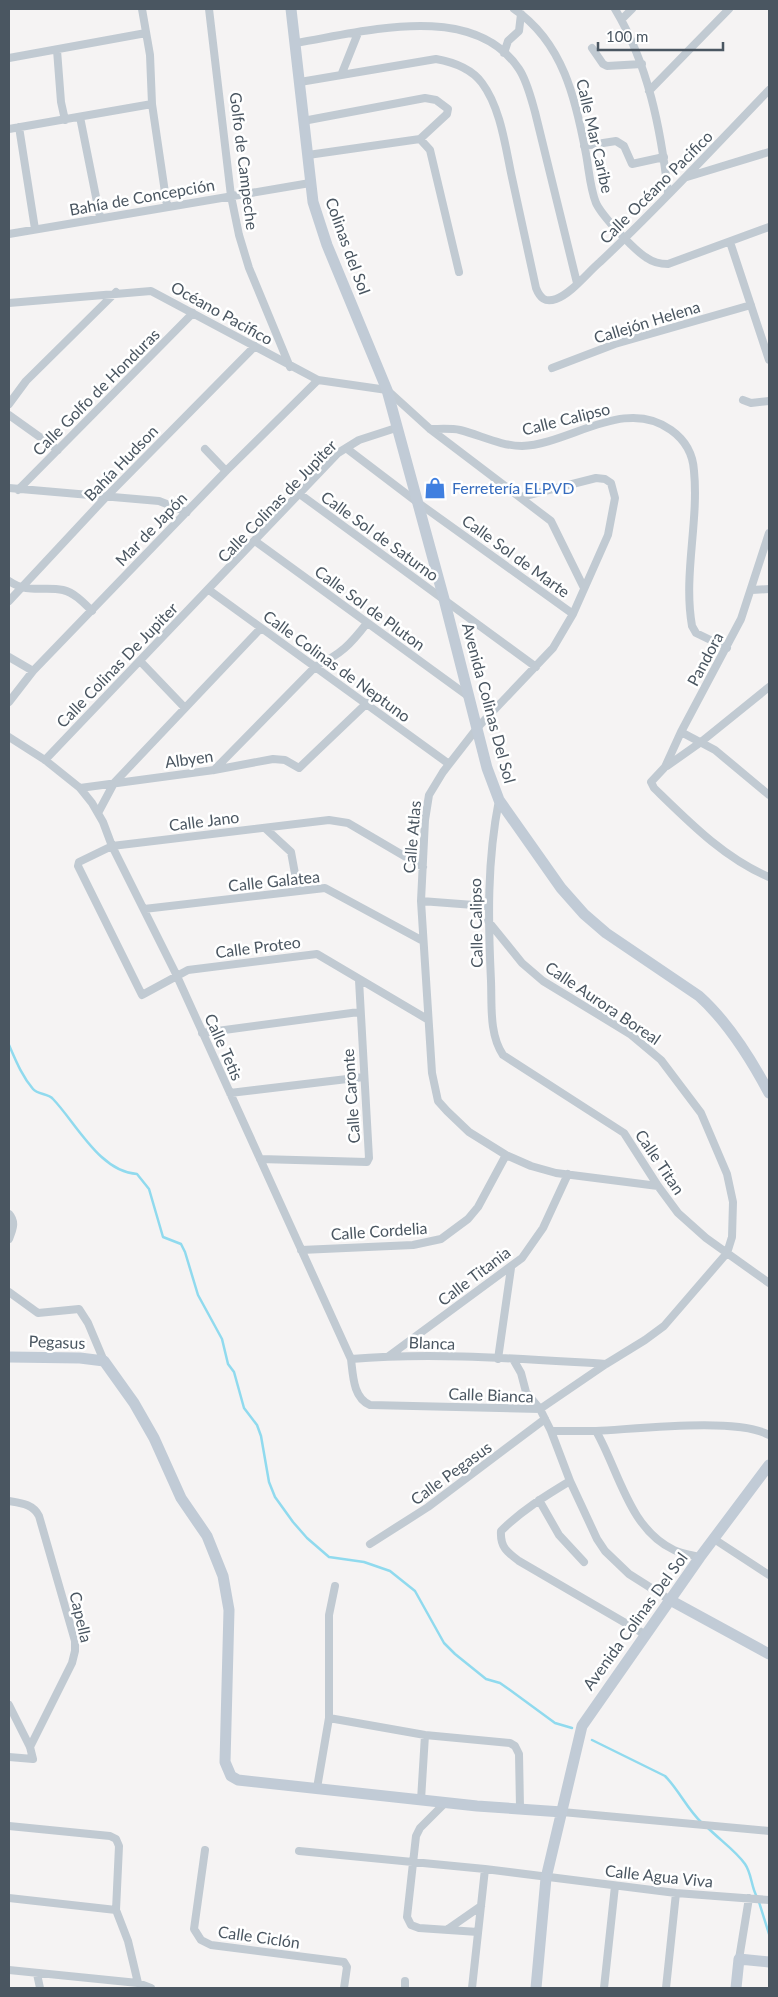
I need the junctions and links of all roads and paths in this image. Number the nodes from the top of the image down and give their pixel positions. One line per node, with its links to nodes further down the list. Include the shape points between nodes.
1 (142, 9): 10 (street)
2 (209, 9): 37 (street, Golfo de Campeche)
3 (291, 9): 12 (street, Colinas del Sol)
4 (514, 9): 8 (street, Calle Mar Caribe)
5 (615, 9): 9 (street)
6 (632, 9): 9 (street)
7 (729, 9): 21 (street)
8 (521, 14): 15 (street, via 520,31 508,41); 30 (street, Calle Mar Caribe, via 533,24 559,59 569,81)
9 (622, 19): 17 (street)
10 (146, 33): 14 (street); 23 (street)
11 (358, 33): 12 (street); 15 (street, via 416,23 436,23 477,34 490,40); 18 (street)
12 (296, 43): 19 (street, Colinas del Sol)
13 (592, 48): 17 (street, via 607,66)
14 (57, 50): 16 (street); 25 (street, via 60,102)
15 (504, 53): 46 (street, via 519,68 535,112)
16 (9, 58)
17 (642, 64): 21 (street)
18 (342, 74): 19 (street); 46 (street, Calle Océano Pacifico, via 436,59 469,70 482,82 492,99 536,288 544,300 558,298)
19 (300, 82): 26 (street, Colinas del Sol)
20 (769, 90): 22 (street, Calle Océano Pacifico)
21 (649, 91): 33 (street)
22 (765, 99): 34 (street, Calle Océano Pacifico)
23 (152, 104): 24 (street); 38 (street)
24 (80, 117): 25 (street); 39 (street)
25 (65, 120): 27 (street)
26 (303, 121): 29 (street, via 425,98 444,104 447,114); 32 (street, Colinas del Sol)
27 (19, 127): 28 (street); 41 (street)
28 (9, 129)
29 (420, 138): 32 (street); 45 (street, via 430,150)
30 (584, 146): 33 (street, via 616,141 624,146 632,164); 43 (street, Calle Mar Caribe, via 595,201 610,223)
31 (769, 152): 34 (street)
32 (308, 155): 35 (street, Colinas del Sol)
33 (664, 157): 36 (street)
34 (687, 177): 36 (street, Calle Océano Pacifico)
35 (310, 183): 37 (street, Bahía de Concepción); 56 (street, Colinas del Sol, via 327,245)
36 (668, 193): 43 (street, Calle Océano Pacifico)
37 (231, 196): 38 (street, Bahía de Concepción); 53 (street, Golfo de Campeche, via 249,268)
38 (167, 206): 39 (street, Bahía de Concepción)
39 (100, 217): 41 (street, Bahía de Concepción)
40 (769, 227): 44 (street, Calle Mar Caribe)
41 (35, 229): 42 (street, Bahía de Concepción)
42 (9, 234)
43 (626, 238): 44 (street, Calle Mar Caribe, via 658,264 668,264); 46 (street, Calle Océano Pacifico)
44 (730, 242): 49 (street)
45 (459, 272)
46 (577, 283)
47 (116, 292): 48 (street, Océano Pacifico); 50 (street, Océano Pacifico, via 151,291); 59 (street, via 26,381)
48 (9, 302)
49 (751, 305): 52 (street); 54 (street, Callejón Helena, via 616,344)
50 (193, 313): 51 (street, Océano Pacifico); 65 (street, Calle Golfo de Honduras)
51 (254, 346): 53 (street, Océano Pacifico); 70 (street, Bahía Hudson)
52 (769, 360)
53 (290, 367): 55 (street, Océano Pacifico)
54 (552, 368)
55 (318, 380): 56 (street, Océano Pacifico); 66 (street, Mar de Japón)
56 (387, 390): 61 (street, Colinas del Sol); 62 (street)
57 (743, 400): 58 (street, via 751,403)
58 (769, 401)
59 (9, 404)
60 (9, 415): 65 (street)
61 (396, 428): 63 (street, Calle Colinas de Jupiter, via 373,434); 72 (street, Avenida Colinas Del Sol)
62 (430, 429): 71 (street); 88 (street, Calle Calipso, via 458,430 522,446 541,443 595,424 650,419 679,436 689,450 696,492 690,559 692,626 696,632)
63 (346, 448): 69 (street, Calle Colinas de Jupiter); 72 (street, Calle Sol de Marte)
64 (205, 449): 66 (street)
65 (58, 450): 68 (street, Calle Golfo de Honduras)
66 (226, 471): 73 (street, Mar de Japón)
67 (9, 488): 68 (street)
68 (18, 490): 70 (street)
69 (301, 495): 75 (street, Calle Colinas de Jupiter); 82 (street, Calle Sol de Saturno)
70 (106, 497): 73 (street, via 159,501); 77 (street, Bahía Hudson)
71 (521, 497): 78 (street, via 551,521); 78 (street, Calle Atlas, via 596,478 611,483 614,498 608,535)
72 (417, 502): 82 (street, Avenida Colinas Del Sol); 85 (street, Calle Sol de Marte)
73 (187, 512): 84 (street, Mar de Japón)
74 (769, 533): 81 (street, Pandora)
75 (255, 541): 80 (street, Calle Colinas de Jupiter); 86 (street, Calle Sol de Pluton)
76 (9, 581): 77 (street)
77 (20, 588): 83 (street, Bahía Hudson); 84 (street, via 63,590 75,595)
78 (584, 588): 85 (street, Calle Atlas)
79 (769, 589): 81 (street)
80 (210, 590): 87 (street, Calle Colinas de Neptuno); 90 (street, Calle Colinas De Jupiter)
81 (752, 590): 88 (street, Pandora)
82 (444, 599): 92 (street, Calle Sol de Saturno); 95 (street, Avenida Colinas Del Sol)
83 (9, 600)
84 (92, 611): 93 (street, Mar de Japón)
85 (573, 614): 92 (street, Calle Atlas, via 559,639)
86 (367, 623): 91 (street, via 347,649); 95 (street, Calle Sol de Pluton)
87 (261, 628): 91 (street, Calle Colinas de Neptuno); 98 (street)
88 (727, 648): 100 (street, Pandora)
89 (9, 657): 93 (street)
90 (140, 661): 98 (street); 103 (street, Calle Colinas De Jupiter)
91 (316, 666): 97 (street, Calle Colinas de Neptuno); 106 (street)
92 (536, 666): 99 (street, Calle Atlas)
93 (33, 671): 96 (street, Mar de Japón)
94 (769, 687): 102 (street)
95 (469, 696): 99 (street, Avenida Colinas Del Sol)
96 (9, 702)
97 (367, 703): 104 (street, Calle Colinas de Neptuno); 106 (street, Albyen, via 299,768 280,758)
98 (185, 708): 107 (street)
99 (478, 727): 104 (street, Calle Atlas); 110 (street, Avenida Colinas Del Sol)
100 (681, 732): 102 (street); 105 (street, Pandora)
101 (9, 737): 103 (street, Calle Tetis)
102 (701, 742): 105 (street); 109 (street)
103 (45, 760): 108 (street, Calle Tetis)
104 (449, 764): 114 (street, Calle Atlas, via 429,795)
105 (665, 767): 115 (street, Pandora, via 651,780 654,788 708,838)
106 (214, 770): 107 (street, Albyen)
107 (114, 783): 108 (street, Albyen); 111 (street)
108 (80, 788): 111 (street, Calle Tetis)
109 (769, 795)
110 (499, 800): 118 (street, Calle Calipso, via 491,847); 131 (street, Avenida Colinas Del Sol, via 561,888 584,914 710,1006 753,1064)
111 (98, 813): 113 (street, Calle Tetis)
112 (265, 828): 113 (street, Calle Jano); 114 (street, Calle Jano, via 338,821 348,823); 116 (street, via 290,852)
113 (112, 846): 119 (street, Calle Tetis); 124 (street, Calle Jano, via 78,863)
114 (423, 867): 117 (street, Calle Atlas)
115 (769, 877)
116 (298, 890): 119 (street, Calle Galatea); 121 (street, Calle Galatea, via 332,890)
117 (421, 901): 118 (street); 121 (street, Calle Atlas)
118 (488, 906): 120 (street, Calle Calipso)
119 (144, 909): 122 (street, Calle Tetis)
120 (488, 921): 128 (street, Calle Calipso, via 493,1018); 139 (street, Calle Aurora Boreal, via 522,963 543,981 630,1034 661,1060 682,1085 701,1113 726,1174 734,1217)
121 (423, 941): 126 (street, Calle Atlas)
122 (176, 974): 123 (street, Calle Proteo, via 316,954); 124 (street, Calle Proteo); 127 (street, Calle Tetis)
123 (359, 980): 125 (street, Calle Caronte); 126 (street, Calle Proteo)
124 (142, 995)
125 (359, 1012): 127 (street); 129 (street, Calle Caronte)
126 (428, 1019): 132 (street, Calle Atlas, via 438,1101 469,1132)
127 (202, 1033): 130 (street, Calle Tetis)
128 (498, 1046): 135 (street, Calle Titan, via 503,1055 624,1133)
129 (364, 1077): 130 (street); 133 (street, Calle Caronte, via 367,1162)
130 (230, 1093): 133 (street, Calle Tetis)
131 (769, 1094)
132 (506, 1155): 134 (street, Calle Atlas, via 539,1169); 138 (street, Calle Cordelia, via 478,1207 441,1239 427,1244)
133 (260, 1159): 138 (street, Calle Tetis)
134 (568, 1174): 135 (street, Calle Atlas); 140 (street, Calle Titania, via 544,1228)
135 (658, 1186): 139 (street, Calle Titan, via 678,1213)
136 (9, 1214): 137 (street, via 14,1227)
137 (9, 1239)
138 (301, 1250): 145 (street, Calle Tetis)
139 (727, 1253): 141 (street, Calle Titan); 149 (street, via 664,1326)
140 (511, 1268): 143 (street, Calle Titania); 146 (street)
141 (769, 1283)
142 (9, 1292): 148 (street, via 38,1313 79,1309)
143 (389, 1356): 145 (street, Blanca); 146 (street, Blanca)
144 (9, 1357): 148 (street, Pegasus)
145 (351, 1359): 150 (street, Calle Tetis, via 355,1386)
146 (498, 1359): 147 (street, Blanca)
147 (513, 1359): 149 (street, Blanca); 151 (street, via 526,1392)
148 (104, 1361): 174 (street, via 154,1438 180,1498 208,1536 223,1576 229,1610 226,1769 238,1780)
149 (606, 1364): 151 (street)
150 (365, 1403): 151 (street, Calle Bianca)
151 (540, 1409): 152 (street, Calle Bianca)
152 (545, 1419): 153 (street, Calle Bianca); 161 (street, Calle Pegasus, via 423,1511)
153 (551, 1432): 154 (street); 157 (street, Calle Bianca)
154 (598, 1434): 155 (street, via 735,1425); 162 (street, via 636,1516 645,1528 675,1550)
155 (769, 1435)
156 (769, 1466): 160 (street, Avenida Colinas Del Sol)
157 (570, 1481): 158 (street); 166 (street, Calle Bianca, via 589,1525 605,1551 629,1574)
158 (539, 1500): 163 (street, via 559,1535); 167 (street, via 500,1531 500,1542 506,1551)
159 (9, 1501): 172 (street, Capella, via 36,1509 76,1651)
160 (714, 1539): 162 (street, Avenida Colinas Del Sol); 164 (street)
161 (370, 1544)
162 (700, 1557): 166 (street, Avenida Colinas Del Sol)
163 (584, 1562)
164 (769, 1575)
165 (335, 1586): 170 (street, via 329,1615)
166 (670, 1600): 167 (street, Avenida Colinas Del Sol); 168 (street)
167 (646, 1635): 178 (street, Avenida Colinas Del Sol, via 582,1726)
168 (769, 1654)
169 (9, 1705): 172 (street)
170 (329, 1718): 171 (street); 174 (street)
171 (425, 1735): 175 (street); 177 (street, via 516,1746 520,1764)
172 (30, 1747): 173 (street, Capella, via 33,1759)
173 (9, 1758)
174 (317, 1788): 175 (street)
175 (421, 1800): 176 (street)
176 (445, 1803): 177 (street); 183 (street, via 420,1828)
177 (520, 1808): 178 (street)
178 (562, 1812): 180 (street); 185 (street, Avenida Colinas Del Sol)
179 (9, 1826): 192 (street, via 116,1839 119,1846)
180 (769, 1831)
181 (204, 1850): 203 (street, Calle Ciclón, via 194,1929 201,1940 211,1946 346,1964)
182 (299, 1851): 183 (street, Calle Agua Viva)
183 (412, 1862): 184 (street, Calle Agua Viva); 193 (street, via 407,1917 411,1925)
184 (485, 1869): 185 (street, Calle Agua Viva); 191 (street)
185 (546, 1878): 186 (street, Calle Agua Viva); 205 (street, Avenida Colinas Del Sol)
186 (616, 1886): 187 (street, Calle Agua Viva); 206 (street)
187 (676, 1893): 189 (street, Calle Agua Viva); 207 (street)
188 (9, 1898): 192 (street)
189 (749, 1898): 190 (street, Calle Agua Viva); 195 (street)
190 (769, 1900)
191 (481, 1906): 193 (street); 194 (street)
192 (116, 1910): 199 (street)
193 (448, 1929): 194 (street)
194 (478, 1932): 204 (street)
195 (739, 1959): 196 (street); 208 (street)
196 (769, 1962)
197 (9, 1970): 198 (street)
198 (37, 1974): 200 (street); 201 (street)
199 (138, 1983): 200 (street); 202 (street)
200 (101, 1984)
201 (40, 1988)
202 (151, 1988)
203 (344, 1988)
204 (472, 1988)
205 (536, 1988)
206 (604, 1988)
207 (666, 1988)
208 (736, 1988)

